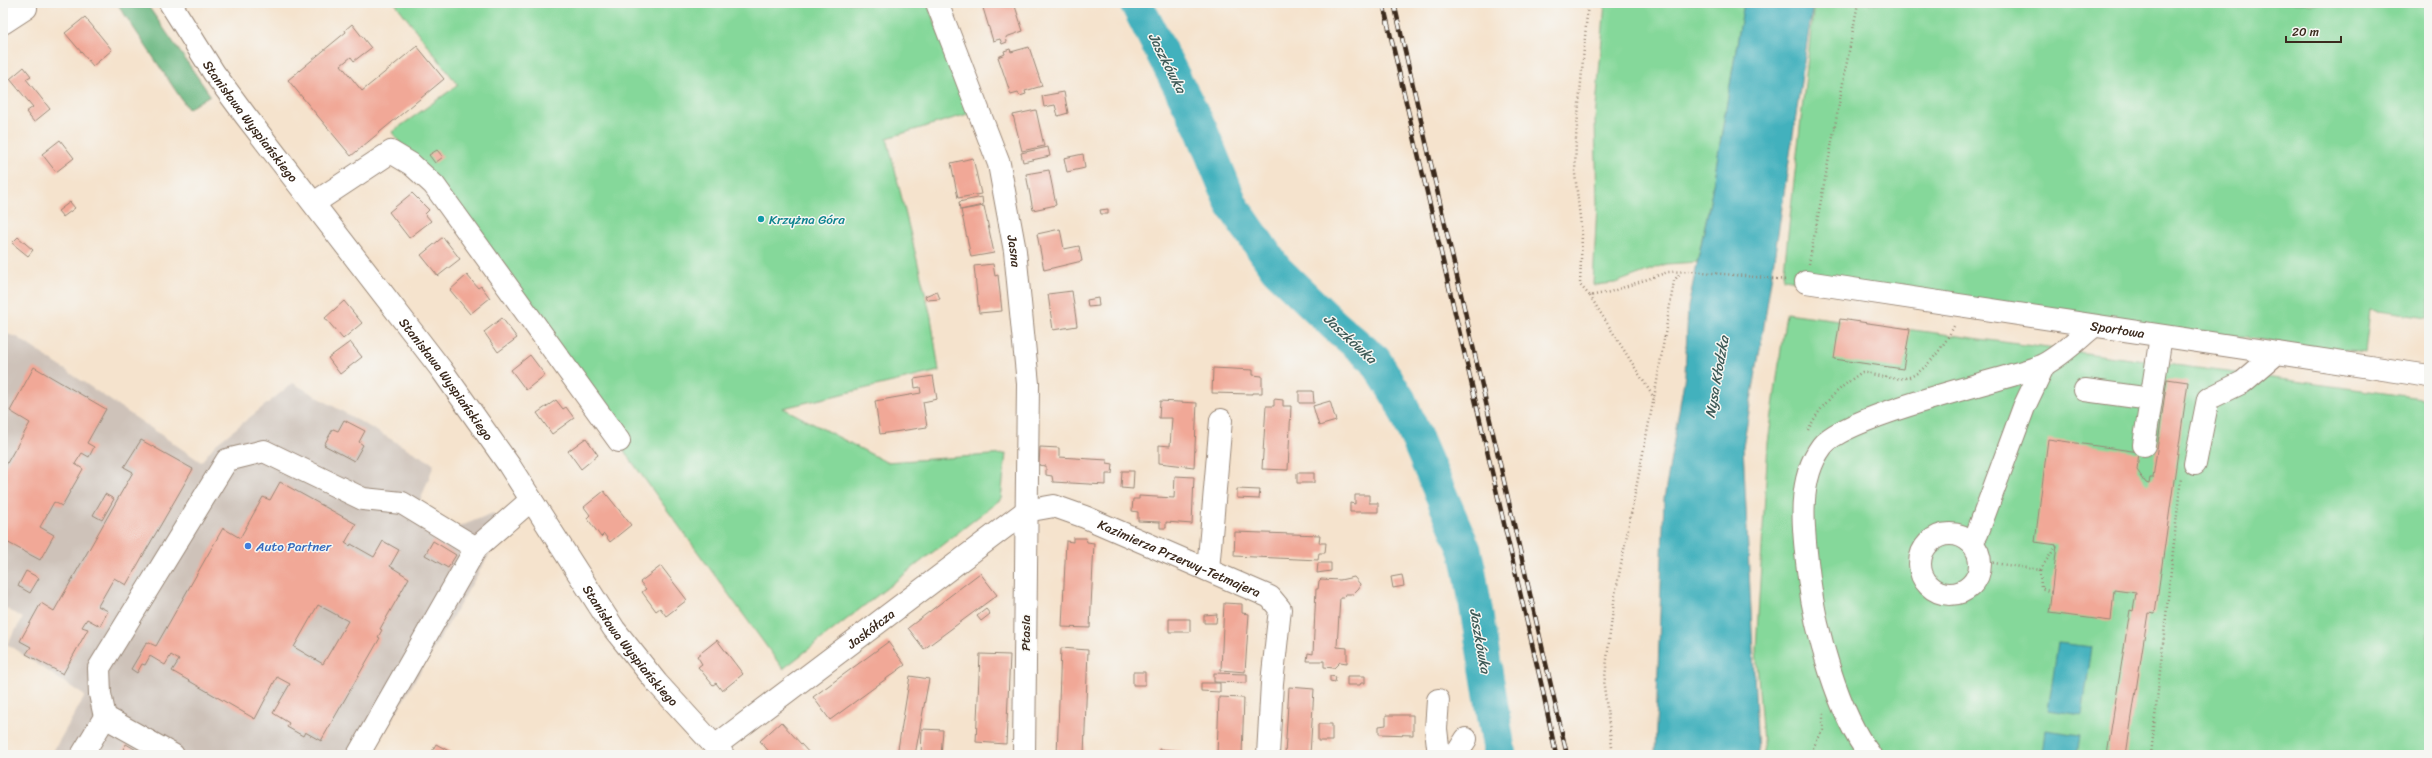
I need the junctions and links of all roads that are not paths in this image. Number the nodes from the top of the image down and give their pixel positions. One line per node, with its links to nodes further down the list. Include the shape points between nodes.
1 (170, 3): 5 (street, Stanisława Wyspiańskiego, via 214,73)
2 (936, 3): 19 (street, Jasna, via 999,164 1015,251 1028,384)
3 (26, 8): 4 (street)
4 (3, 23)
5 (314, 203): 15 (street, via 391,152 411,164 434,185); 18 (street, Stanisława Wyspiańskiego, via 441,369 509,465)
6 (1807, 274): 7 (street, Sportowa, via 1964,306)
7 (2094, 326): 8 (street, Sportowa); 10 (street)
8 (2161, 336): 9 (street, Sportowa); 13 (street)
9 (2277, 353): 11 (street, Sportowa); 17 (street, via 2243,382 2208,399)
10 (2044, 365): 20 (street, via 2024,406 1977,534); 26 (street, via 1894,410 1842,430 1822,445 1809,470 1804,534 1820,636 1844,707)
11 (2429, 376)
12 (2085, 390): 13 (street)
13 (2151, 399): 16 (street)
14 (1221, 420): 22 (street)
15 (619, 441)
16 (2144, 444)
17 (2188, 469)
18 (530, 500): 21 (street); 25 (street, Stanisława Wyspiańskiego, via 614,629 657,683)
19 (1026, 511): 22 (street, Kazimierza Przerwy-Tetmajera, via 1054,506); 25 (street, Jaskółcza); 30 (street, Ptasia)
20 (1969, 540): 20 (street, via 1954,533 1941,535 1930,541 1923,552 1920,564 1926,582 1940,592 1949,594 1962,592 1972,585 1977,578 1981,562 1977,550)
21 (476, 548): 24 (street, via 402,503 363,499 264,451 227,460 99,668 100,694); 29 (street)
22 (1208, 570): 31 (street, Kazimierza Przerwy-Tetmajera, via 1270,597 1280,609)
23 (1438, 700): 32 (street, via 1436,729)
24 (105, 718): 27 (street); 28 (street)
25 (719, 750)
26 (1863, 750)
27 (82, 755)
28 (173, 755)
29 (358, 755)
30 (1024, 755)
31 (1268, 755)
32 (1439, 755)

